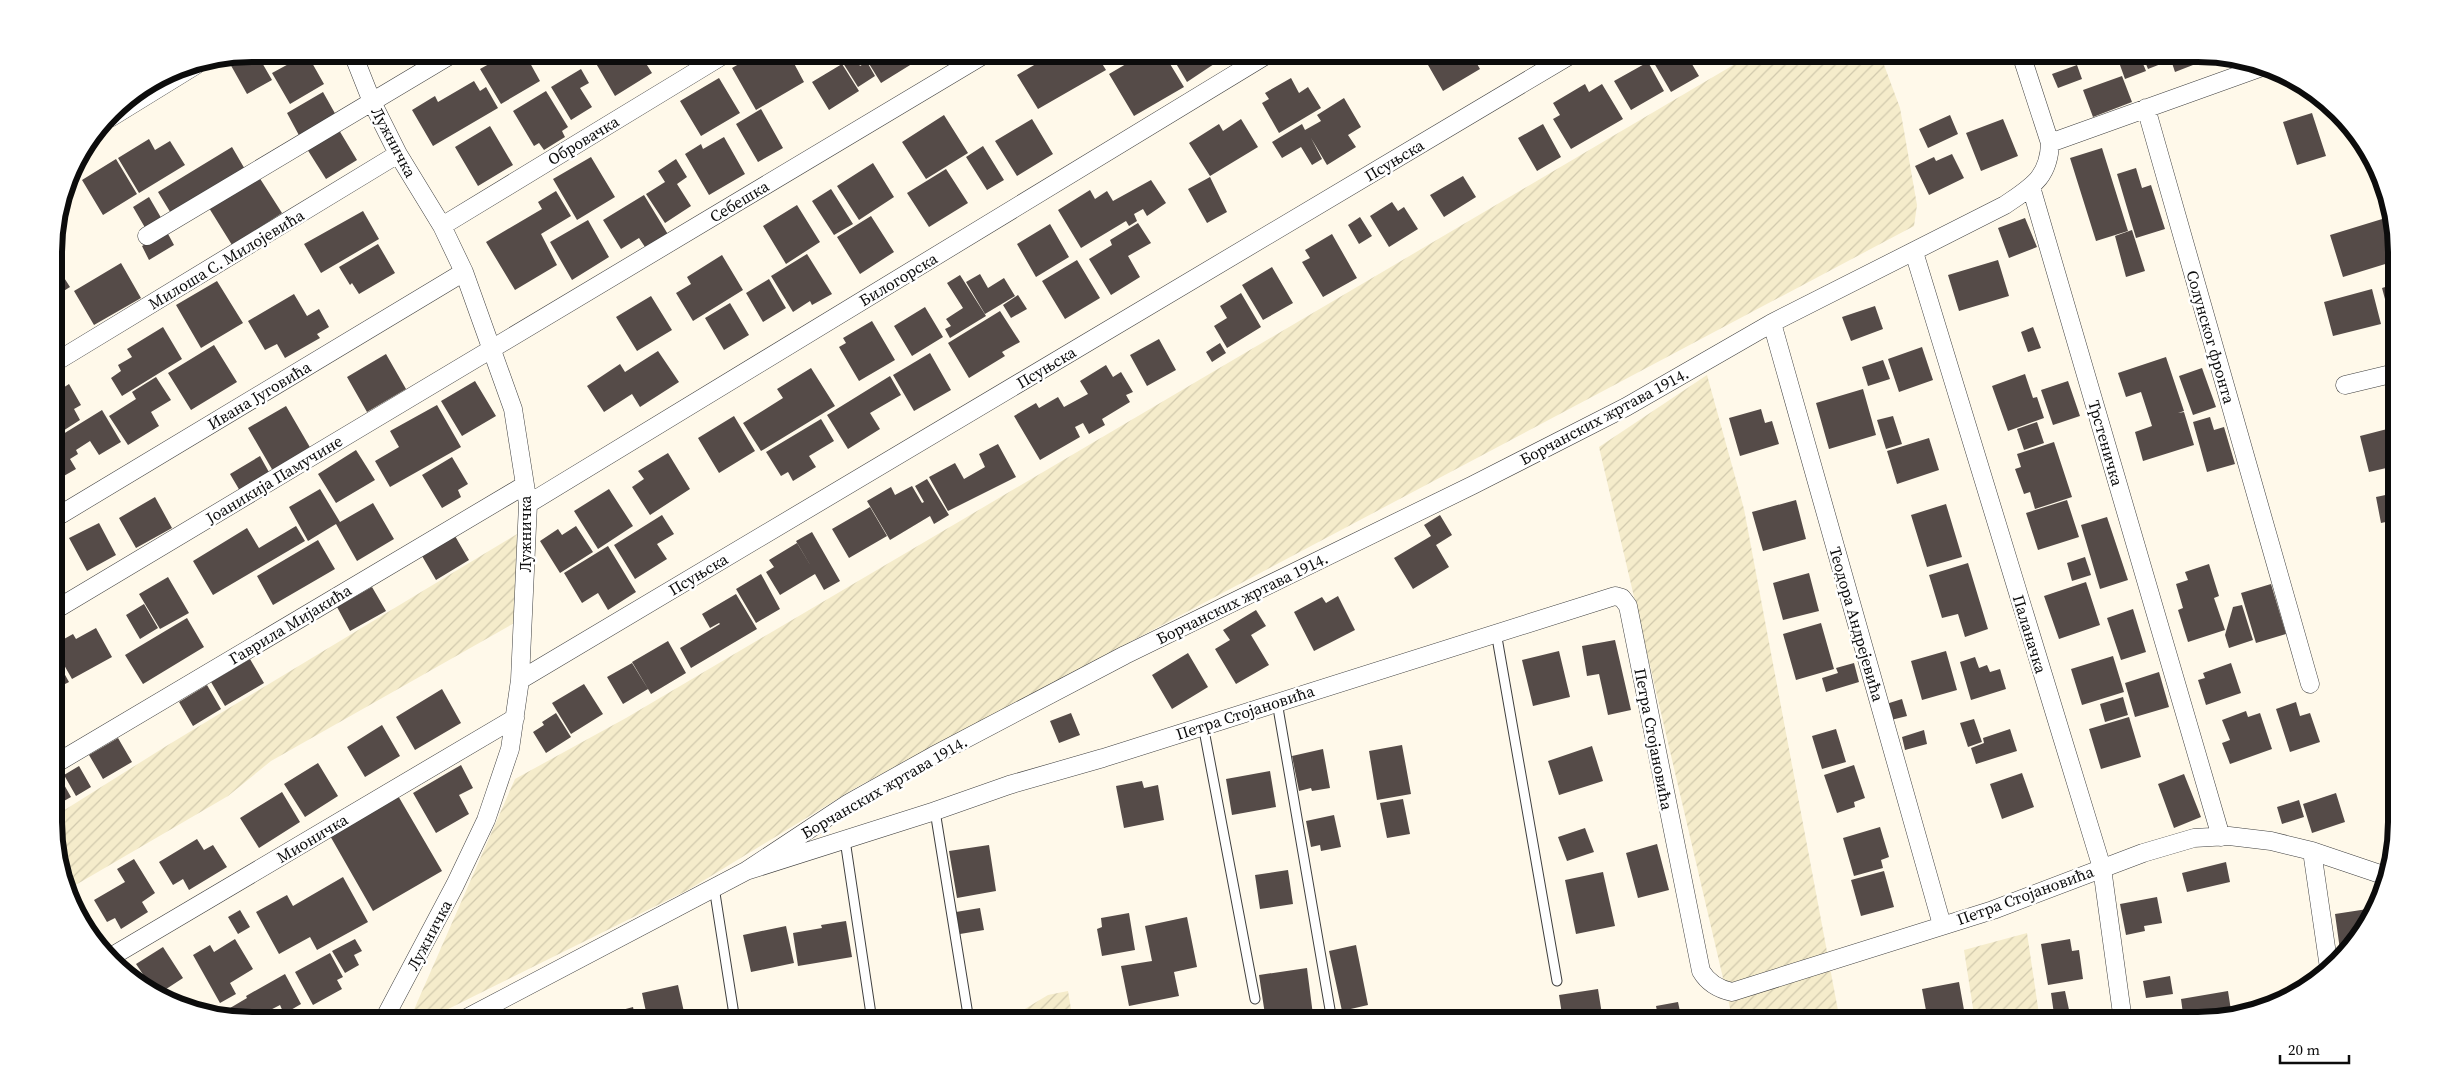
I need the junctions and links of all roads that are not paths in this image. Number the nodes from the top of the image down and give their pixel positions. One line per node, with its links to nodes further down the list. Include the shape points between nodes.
1 (356, 62): 11 (street, Лужничка)
2 (439, 62): 11 (street)
3 (712, 62): 16 (street, Обровачка)
4 (972, 62): 21 (street, Себешка)
5 (1255, 62): 26 (street, Билогорска)
6 (1559, 62): 30 (street, Псуњска)
7 (2024, 62): 13 (street)
8 (2252, 71): 12 (street)
9 (169, 81): 10 (street)
10 (145, 97)
11 (372, 102): 14 (street, Лужничка); 17 (street)
12 (2146, 108): 13 (street); 31 (street, Солунског фронта)
13 (2050, 143): 15 (street, via 2046,166)
14 (398, 154): 16 (street, Лужничка); 22 (street, Милоша С. Милојевића)
15 (2031, 188): 18 (street, Борчанских жртава 1914.); 37 (street, Трстеничка)
16 (442, 226): 19 (street, Лужничка)
17 (147, 236)
18 (1914, 252): 20 (street, Борчанских жртава 1914.); 40 (street, Паланачка)
19 (464, 272): 21 (street, Лужничка); 27 (street, Ивана Југовића)
20 (1772, 323): 41 (street, Борчанских жртава 1914., via 1626,407 1125,655 932,756 849,804); 44 (street, Теодора Андрејевића)
21 (493, 349): 25 (street, Лужничка, via 513,409); 28 (street, Јоаникија Памучине)
22 (62, 359)
23 (2388, 375): 24 (street)
24 (2345, 384)
25 (525, 484): 26 (street, Лужничка); 35 (street, Гаврила Мијакића)
26 (528, 504): 30 (street, Лужничка)
27 (62, 514)
28 (62, 606)
29 (1496, 632): 32 (street, Петра Стојановића); 44 (street, Петра Стојановића, via 1615,596 1622,598 1628,606 1701,971 1713,985 1732,992); 47 (lane)
30 (520, 680): 33 (street, Лужничка)
31 (2310, 684)
32 (1277, 702): 34 (street, Петра Стојановића); 54 (lane)
33 (515, 718): 45 (street, Мионичка); 49 (street, Лужничка, via 510,749 486,820)
34 (1203, 725): 36 (street, Петра Стојановића); 48 (lane)
35 (62, 760)
36 (935, 811): 38 (street, Петра Стојановића); 53 (lane)
37 (2221, 837): 39 (street, Петра Стојановића, via 2271,841); 40 (street, Петра Стојановића, via 2194,838)
38 (845, 840): 41 (street, Петра Стојановића); 52 (lane)
39 (2312, 852): 42 (street, Петра Стојановића); 46 (street)
40 (2102, 868): 44 (street, Петра Стојановића, via 1993,910); 55 (street, Паланачка)
41 (746, 871): 43 (street, Борчанских жртава 1914.)
42 (2380, 874)
43 (714, 887): 50 (street, Борчанских жртава 1914.); 51 (lane)
44 (1942, 925)
45 (115, 954)
46 (2328, 961)
47 (1557, 981)
48 (1255, 999)
49 (388, 1012)
50 (478, 1012)
51 (734, 1012)
52 (871, 1012)
53 (968, 1012)
54 (1330, 1012)
55 (2122, 1012)

